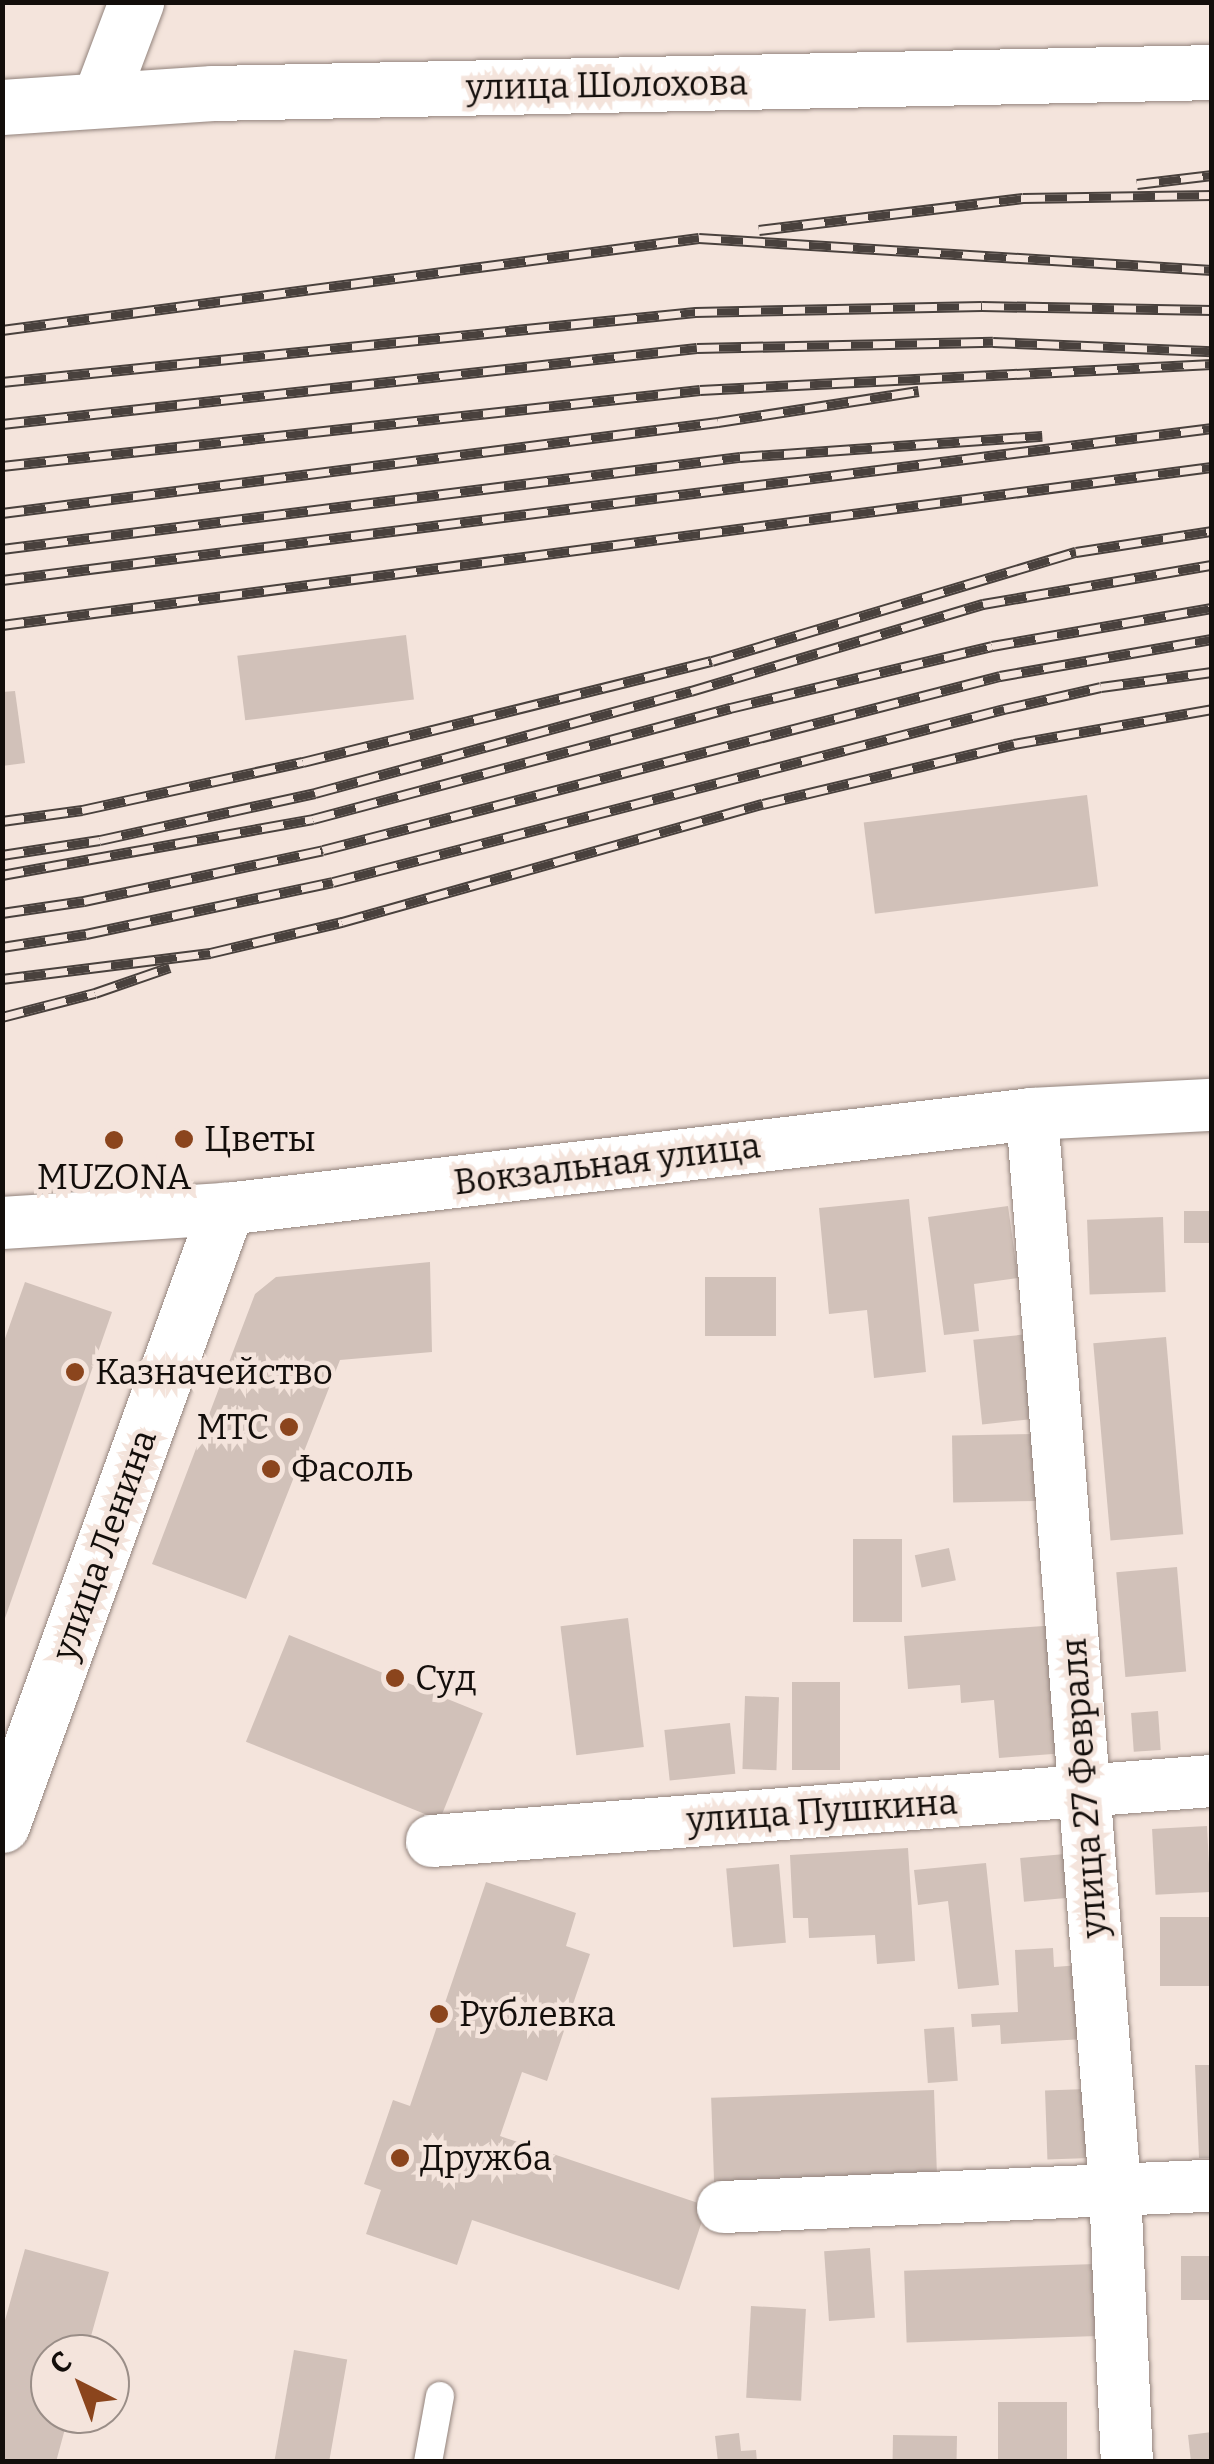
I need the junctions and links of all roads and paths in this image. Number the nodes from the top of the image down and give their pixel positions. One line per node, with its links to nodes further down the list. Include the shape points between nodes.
1 (136, 2): 3 (street)
2 (1212, 72): 3 (street, улица Шолохова)
3 (100, 98): 4 (street, улица Шолохова)
4 (2, 107)
5 (1212, 1106): 6 (street, Вокзальная улица)
6 (1032, 1114): 7 (street, Вокзальная улица); 10 (street, улица 27 Февраля)
7 (226, 1209): 8 (street, Вокзальная улица); 11 (street, улица Ленина)
8 (2, 1222)
9 (1212, 1782): 10 (street, улица Пушкина)
10 (1084, 1791): 12 (street, улица Пушкина); 14 (street, улица 27 Февраля)
11 (2, 1826)
12 (432, 1841)
13 (1212, 2186): 14 (street)
14 (1115, 2190): 15 (street); 18 (street, улица 27 Февраля)
15 (723, 2206)
16 (440, 2396): 17 (lane)
17 (428, 2462)
18 (1128, 2462)

